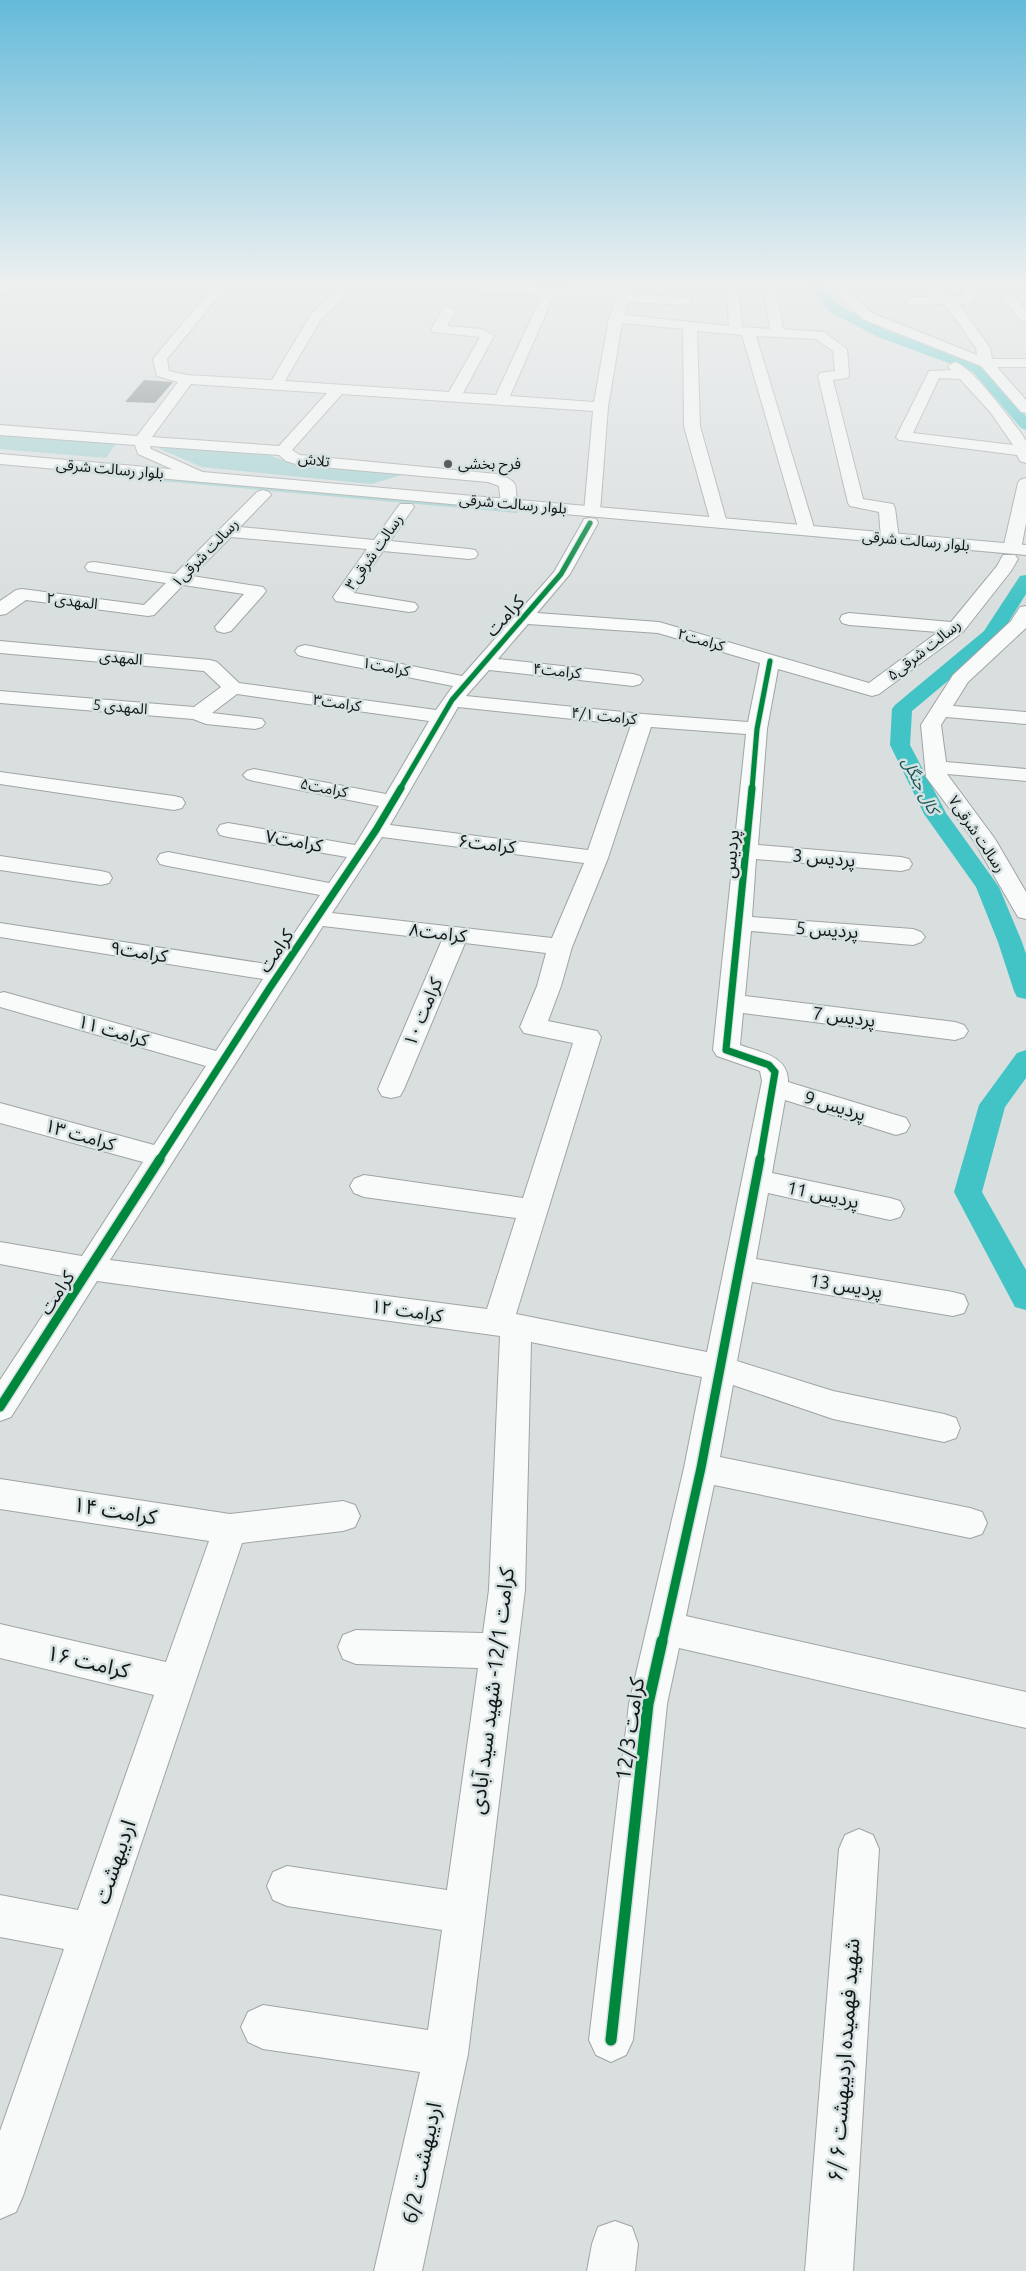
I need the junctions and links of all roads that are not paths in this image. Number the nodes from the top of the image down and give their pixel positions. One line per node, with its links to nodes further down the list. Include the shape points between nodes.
1 (177, 392): 18 (street)
2 (335, 392): 19 (street)
3 (381, 392): 13 (street)
4 (457, 392): 13 (street)
5 (505, 392): 14 (street)
6 (603, 392): 15 (street)
7 (691, 392): 32 (street, via 692,426)
8 (766, 392): 34 (street)
9 (829, 392): 35 (street, via 856,503 887,508)
10 (925, 392): 20 (street, via 904,437)
11 (981, 392): 20 (street)
12 (1020, 396): 16 (street)
13 (454, 397): 14 (street)
14 (501, 400): 15 (street)
15 (601, 406): 31 (street)
16 (1026, 409)
17 (0, 430): 18 (street, تلاش)
18 (142, 440): 19 (street, تلاش); 25 (street, via 143,451)
19 (283, 451): 22 (street, تلاش, via 298,460)
20 (1025, 454)
21 (0, 460): 24 (street, بلوار رسالت شرقی)
22 (429, 471): 27 (street); 29 (street, تلاش, via 504,480 509,486)
23 (0, 472): 24 (street, بلوار رسالت شرقی)
24 (90, 474): 25 (street, بلوار رسالت شرقی); 28 (street, بلوار رسالت شرقی)
25 (201, 477): 27 (street, بلوار رسالت شرقی)
26 (1026, 483): 38 (street)
27 (364, 491): 29 (street, بلوار رسالت شرقی)
28 (262, 495): 30 (street, بلوار رسالت شرقی); 33 (street, رسالت شرقی۱)
29 (509, 504): 31 (street, بلوار رسالت شرقی)
30 (406, 507): 31 (street, بلوار رسالت شرقی); 36 (street, رسالت شرقی۳)
31 (590, 517): 32 (street, بلوار رسالت شرقی); 35 (street, بلوار رسالت شرقی); 45 (street, کرامت, via 561,574)
32 (719, 523): 34 (street, بلوار رسالت شرقی)
33 (226, 531): 36 (street); 40 (street, رسالت شرقی۱)
34 (807, 531): 35 (street, بلوار رسالت شرقی)
35 (890, 544): 38 (street, بلوار رسالت شرقی)
36 (378, 546): 37 (street); 41 (street, رسالت شرقی۳, via 342,597)
37 (469, 554)
38 (1018, 555): 48 (street, رسالت شرقی۵)
39 (94, 567): 40 (street)
40 (179, 580): 43 (street, رسالت شرقی۱); 47 (street, via 257,590)
41 (409, 607)
42 (0, 610): 43 (street, المهدی۲, via 22,594)
43 (148, 611)
44 (1026, 611): 58 (street, رسالت شرقی۷, via 1019,624 960,679)
45 (524, 618): 51 (street, کرامت۲, via 659,628); 52 (street, کرامت)
46 (849, 619): 48 (street)
47 (224, 627)
48 (956, 628): 55 (street, رسالت شرقی۵)
49 (0, 647): 54 (street, المهدی, via 210,666)
50 (305, 651): 57 (street, کرامت۱)
51 (770, 661): 55 (street, کرامت۲); 63 (street, پردیس)
52 (482, 663): 53 (street, کرامت۴); 57 (street, کرامت)
53 (633, 680)
54 (233, 688): 57 (street, کرامت۳); 59 (street)
55 (872, 690)
56 (0, 698): 59 (street, المهدی 5)
57 (454, 700): 61 (street, کرامت ۴/۱); 68 (street, کرامت)
58 (940, 711): 60 (street); 64 (street, رسالت شرقی۷, via 931,725)
59 (198, 713): 62 (street, المهدی 5, via 206,718)
60 (1026, 718)
61 (644, 720): 63 (street, کرامت ۴/۱); 74 (street)
62 (255, 724)
63 (757, 729): 72 (street, پردیس)
64 (936, 767): 65 (street); 80 (street, رسالت شرقی۷, via 937,777 984,839)
65 (1026, 774)
66 (254, 775): 68 (street, کرامت۵)
67 (0, 778): 69 (street)
68 (394, 802): 71 (street, کرامت)
69 (174, 804)
70 (228, 830): 73 (street, کرامت۷)
71 (376, 830): 73 (street, کرامت); 74 (street, کرامت۶)
72 (746, 851): 77 (street, پردیس 3); 82 (street, پردیس)
73 (360, 852): 79 (street, کرامت)
74 (597, 858): 86 (street)
75 (168, 859): 79 (street)
76 (0, 862): 78 (street)
77 (901, 864)
78 (101, 878)
79 (334, 890): 81 (street, کرامت)
80 (1026, 912)
81 (316, 918): 84 (street, کرامت۸); 87 (street, کرامت)
82 (740, 923): 85 (street, پردیس 5); 89 (street, پردیس)
83 (0, 930): 87 (street, کرامت۹)
84 (456, 935): 86 (street, کرامت۸); 93 (street, کرامت ۱۰)
85 (913, 937)
86 (560, 948): 100 (street, کرامت 12/1- شهید سید آبادی, via 533,1027 588,1037)
87 (279, 974): 91 (street, کرامت)
88 (4, 1000): 91 (street, کرامت ۱۱)
89 (732, 1003): 90 (street, پردیس 7); 92 (street, پردیس, via 726,1050 769,1065 775,1072)
90 (955, 1031)
91 (222, 1062): 96 (street, کرامت)
92 (774, 1087): 95 (street, پردیس 9); 97 (street, کرامت 12/3)
93 (391, 1089)
94 (0, 1113): 96 (street, کرامت ۱۳)
95 (896, 1125)
96 (160, 1157): 103 (street, کرامت)
97 (756, 1180): 99 (street, پردیس 11); 102 (street, کرامت 12/3)
98 (364, 1186): 100 (street)
99 (890, 1209)
100 (534, 1210): 105 (street, کرامت 12/1- شهید سید آبادی)
101 (0, 1253): 103 (street, کرامت ۱۲)
102 (739, 1268): 104 (street, پردیس 13); 106 (street, کرامت 12/3)
103 (91, 1269): 105 (street, کرامت ۱۲); 107 (street, کرامت)
104 (953, 1304)
105 (507, 1324): 106 (street, کرامت ۱۲); 117 (street, کرامت 12/1- شهید سید آبادی, via 508,1590)
106 (720, 1368): 108 (street, کرامت ۱۲, via 833,1405); 109 (street, کرامت 12/3)
107 (0, 1407)
108 (944, 1428)
109 (701, 1468): 112 (street); 114 (street, کرامت 12/3)
110 (0, 1494): 113 (street, کرامت ۱۴)
111 (343, 1516): 113 (street, کرامت ۱۴)
112 (970, 1523)
113 (230, 1529): 118 (street, اردیبهشت)
114 (665, 1628): 119 (street); 126 (street, کرامت 12/3, via 648,1704)
115 (0, 1642): 118 (street, کرامت ۱۶)
116 (356, 1647): 117 (street)
117 (499, 1651): 122 (street, کرامت 12/1- شهید سید آبادی)
118 (176, 1682): 124 (street, اردیبهشت)
119 (1026, 1710)
120 (859, 1849): 130 (street, شهید فهمیده اردیبهشت ۶ /۶)
121 (287, 1886): 122 (street)
122 (465, 1913): 127 (street, کرامت 12/1- شهید سید آبادی)
123 (0, 1916): 124 (street)
124 (90, 1933): 128 (street, اردیبهشت)
125 (263, 2028): 127 (street)
126 (611, 2040)
127 (446, 2054): 129 (street, اردیبهشت 6/2)
128 (0, 2196)
129 (398, 2271)
130 (829, 2271)

